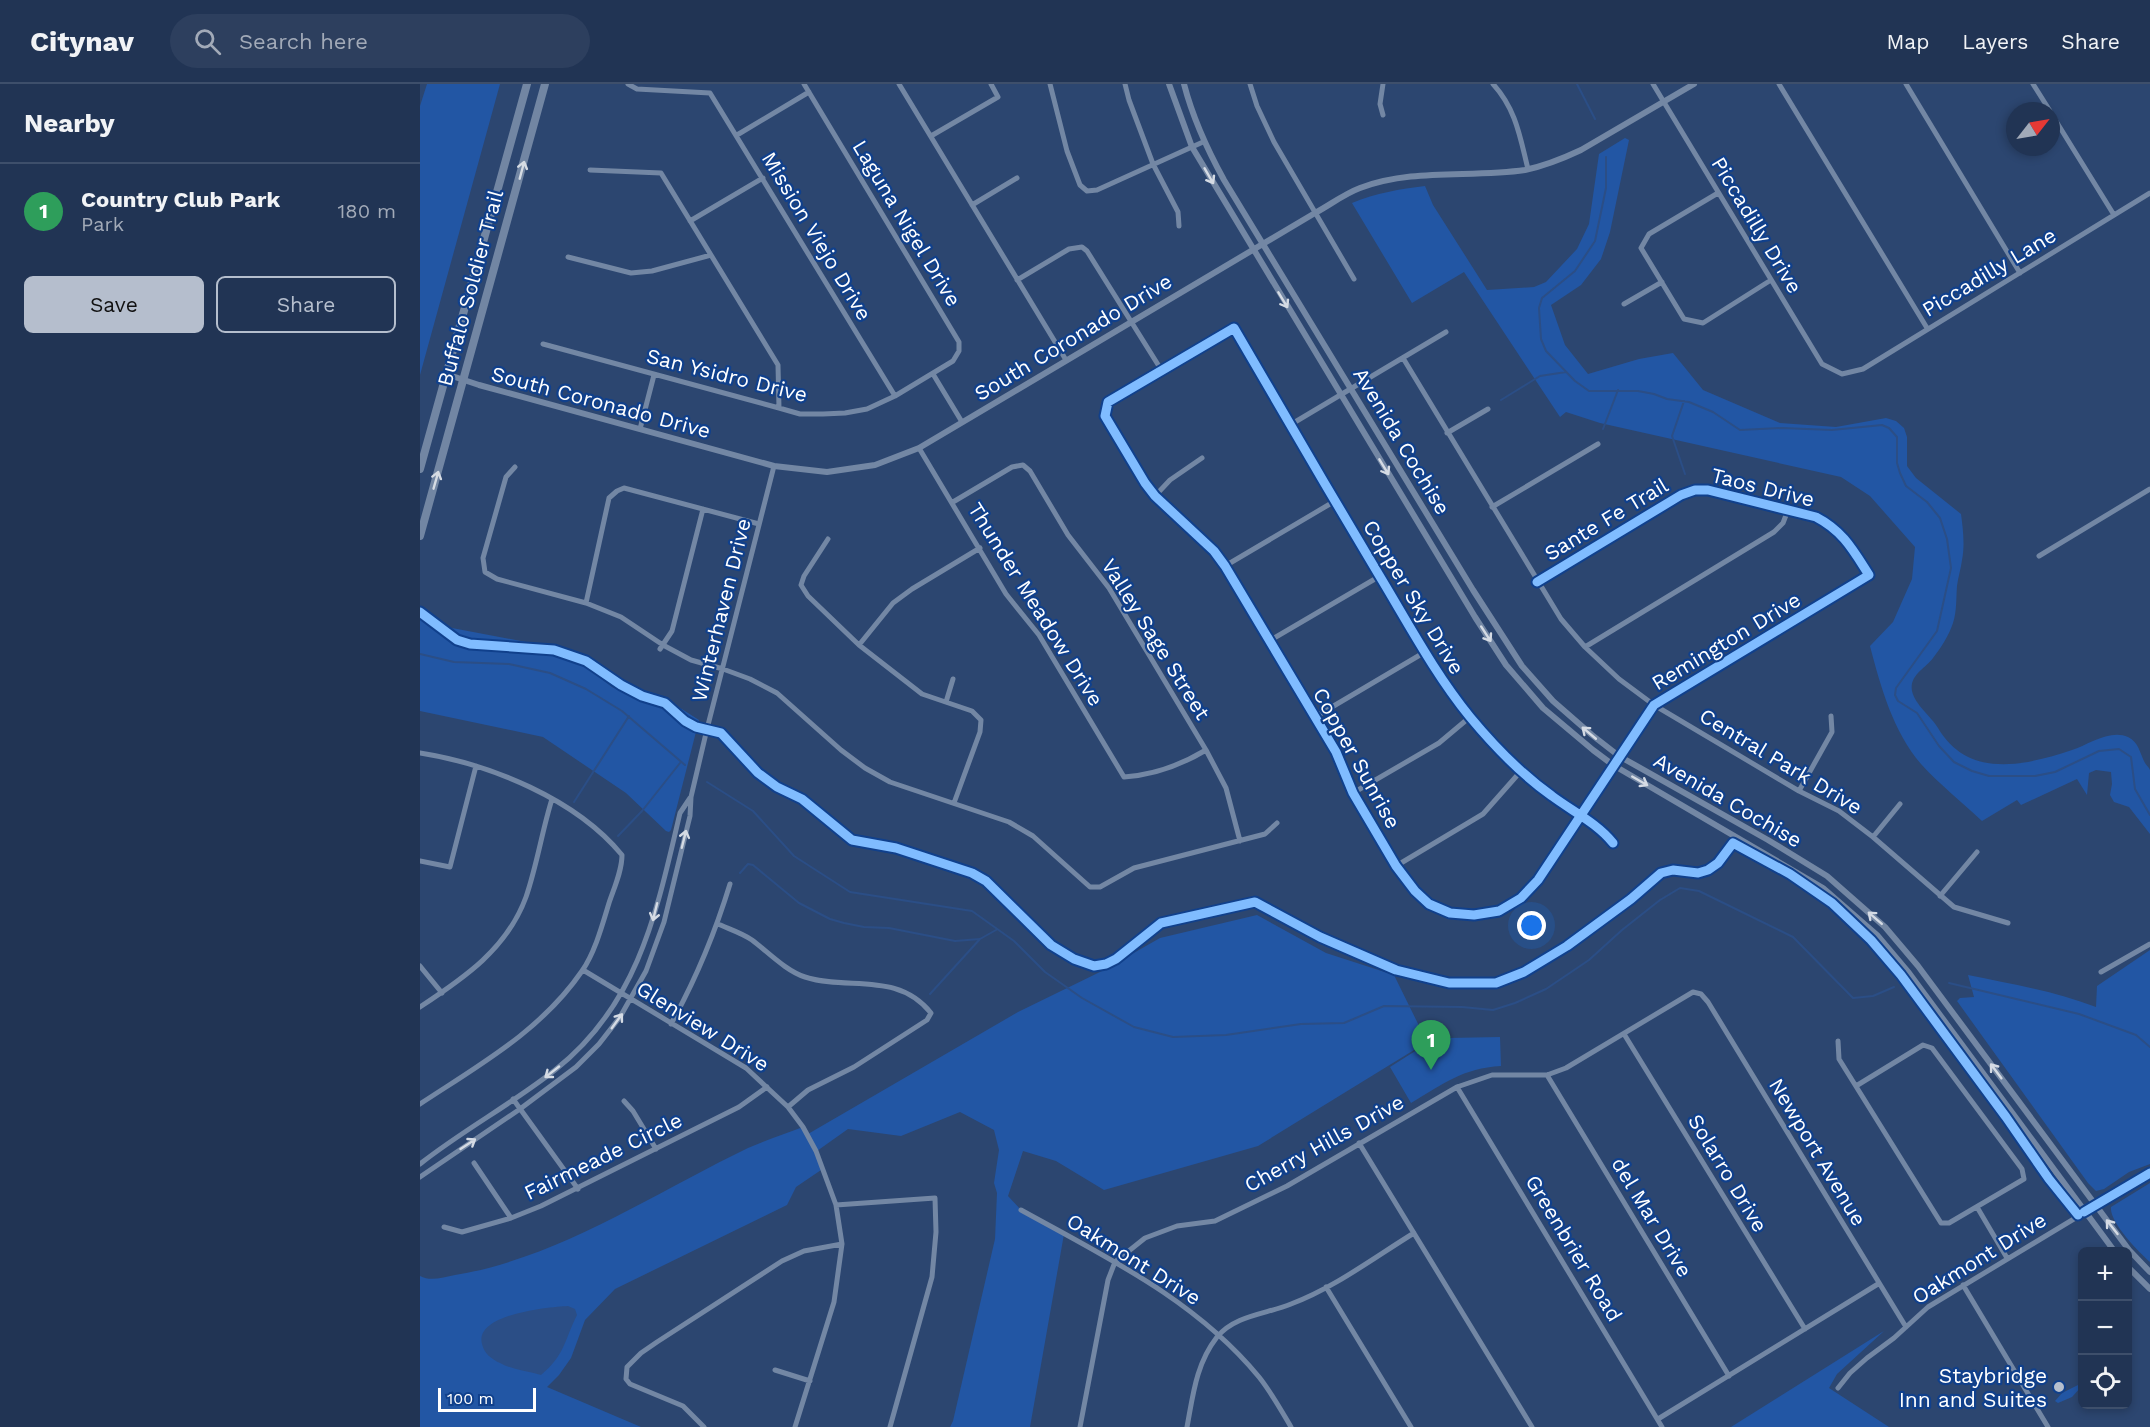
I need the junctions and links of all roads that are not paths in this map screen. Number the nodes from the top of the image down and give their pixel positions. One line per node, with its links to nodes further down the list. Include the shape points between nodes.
1 (527, 84): 57 (main road, Buffalo Soldier Trail)
2 (545, 84): 61 (main road, Buffalo Soldier Trail, one-way to 2)
3 (628, 84): 24 (street, Mission Viejo Drive, via 636,89 710,93)
4 (804, 84): 19 (street, Laguna Nigel Drive)
5 (899, 84): 25 (street)
6 (991, 84): 25 (street, via 998,97)
7 (1050, 84): 28 (street, via 1067,151 1080,185 1087,191)
8 (1125, 84): 28 (street)
9 (1169, 84): 27 (street, Avenida Cochise)
10 (1184, 84): 26 (street, Avenida Cochise)
11 (1250, 84): 36 (street, via 1274,141)
12 (1383, 84): 22 (street)
13 (1493, 84): 29 (street, via 1518,122)
14 (1653, 84): 20 (street, Piccadilly Drive)
15 (1694, 84): 20 (street, South Coronado Drive)
16 (1779, 84): 51 (street)
17 (1906, 84): 44 (street)
18 (2033, 84): 21 (street)
19 (809, 92): 24 (street); 58 (street, Laguna Nigel Drive, via 959,342 953,361)
20 (1664, 102): 29 (street, South Coronado Drive, via 1581,150); 33 (street, Piccadilly Drive)
21 (2044, 102)
22 (1383, 115)
23 (2060, 128): 37 (street)
24 (737, 135): 31 (street, Mission Viejo Drive)
25 (931, 136): 35 (street)
26 (1203, 142): 27 (street); 40 (street, Avenida Cochise)
27 (1192, 147): 28 (street); 41 (street, Avenida Cochise, one-way to 41)
28 (1153, 164): 39 (street, via 1178,212)
29 (1528, 169): 36 (street, South Coronado Drive, via 1400,178 1359,188)
30 (590, 170): 38 (street, via 661,173)
31 (762, 178): 38 (street); 63 (street, Mission Viejo Drive)
32 (1017, 178): 35 (street)
33 (1718, 193): 47 (street, Piccadilly Drive); 48 (street, via 1649,234 1641,248)
34 (2150, 193): 37 (street, Piccadilly Lane)
35 (972, 205): 46 (street)
36 (1315, 213): 40 (street, South Coronado Drive); 45 (street)
37 (2114, 215): 44 (street, Piccadilly Lane)
38 (690, 221): 42 (street)
39 (1179, 226)
40 (1263, 244): 41 (street, South Coronado Drive); 62 (street, Avenida Cochise)
41 (1253, 250): 50 (street, South Coronado Drive); 64 (street, Avenida Cochise, one-way to 64)
42 (711, 255): 43 (street, via 632,273); 65 (street, via 778,365)
43 (568, 257)
44 (2020, 273): 51 (street, Piccadilly Lane)
45 (1354, 279)
46 (1017, 280): 50 (street, via 1069,249 1082,247); 55 (street)
47 (1771, 280): 48 (street, via 1703,323 1684,320); 59 (street, Piccadilly Drive, via 1822,364)
48 (1662, 282): 49 (street)
49 (1624, 304)
50 (1131, 321): 55 (street, South Coronado Drive); 56 (street)
51 (1927, 328): 59 (street, Piccadilly Lane, via 1863,369)
52 (1446, 332): 54 (street)
53 (543, 344): 60 (street, San Ysidro Drive)
54 (1402, 358): 62 (street); 70 (street, Central Park Drive)
55 (1066, 360): 67 (street, South Coronado Drive)
56 (1162, 371): 68 (street, Copper Sky Drive, via 1234,328); 79 (street, Copper Sunrise, via 1108,402 1105,408 1105,416)
57 (446, 374): 61 (street, South Coronado Drive); 76 (main road, Buffalo Soldier Trail)
58 (933, 374): 63 (street, San Ysidro Drive); 67 (street)
59 (1842, 374)
60 (654, 375): 65 (street, San Ysidro Drive); 69 (street)
61 (464, 380): 69 (street, South Coronado Drive); 86 (main road, Buffalo Soldier Trail, one-way to 61)
62 (1351, 388): 64 (street); 109 (street, Avenida Cochise, one-way to 62, via 1553,701 1522,666)
63 (895, 396): 65 (street, San Ysidro Drive, via 867,409 845,413 800,414)
64 (1341, 396): 68 (street); 110 (street, Avenida Cochise, one-way to 110, via 1506,665 1542,708)
65 (779, 408)
66 (1488, 409): 70 (street)
67 (962, 422): 72 (street, South Coronado Drive)
68 (1290, 425): 80 (street, Copper Sky Drive)
69 (640, 429): 74 (street, South Coronado Drive)
70 (1447, 433): 82 (street, Central Park Drive)
71 (1598, 444): 82 (street)
72 (919, 448): 74 (street, South Coronado Drive, via 875,465 827,472); 81 (street, Thunder Meadow Drive)
73 (1202, 458): 79 (street, via 1170,480)
74 (774, 466): 85 (street, Winterhaven Drive)
75 (515, 467): 94 (street, via 506,477 483,558 485,572 497,579)
76 (420, 469)
77 (2150, 489): 89 (street)
78 (1695, 490): 84 (street, Taos Drive); 93 (street, Sante Fe Trail)
79 (1155, 496): 90 (street, Copper Sunrise)
80 (1335, 501): 90 (street); 92 (street, Copper Sky Drive)
81 (953, 502): 88 (street, Thunder Meadow Drive); 107 (street, Valley Sage Street, via 1012,467 1023,465 1030,471 1068,536 1109,588)
82 (1492, 507): 93 (street, Central Park Drive)
83 (703, 509): 85 (street); 94 (street, via 624,488 617,491 609,498); 97 (street, via 672,631)
84 (1788, 510): 91 (street, Taos Drive, via 1831,525); 98 (street, via 1774,532)
85 (759, 524): 100 (street, Winterhaven Drive)
86 (420, 536)
87 (828, 539): 96 (street, via 801,585)
88 (980, 548): 96 (street, via 893,603); 107 (street, Thunder Meadow Drive, via 1006,594 1039,635 1124,777 1183,764)
89 (2039, 556)
90 (1225, 566): 95 (street, Copper Sunrise)
91 (1869, 575): 103 (street, Remington Drive)
92 (1380, 576): 95 (street); 99 (street, Copper Sky Drive)
93 (1537, 582): 98 (street, Central Park Drive)
94 (586, 603): 97 (street, via 621,617)
95 (1269, 641): 105 (street, Copper Sunrise)
96 (859, 645): 102 (street, via 922,694)
97 (661, 647): 100 (street)
98 (1585, 647): 103 (street, Central Park Drive)
99 (1425, 652): 105 (street); 106 (street, Copper Sky Drive)
100 (723, 669): 115 (street, Winterhaven Drive); 117 (street, via 777,693 865,768 890,782)
101 (953, 679): 102 (street)
102 (945, 702): 117 (street, via 972,711 981,720)
103 (1654, 705): 109 (street, Remington Drive); 113 (street, Central Park Drive)
104 (1831, 716): 113 (street, via 1832,732)
105 (1315, 717): 114 (street, Copper Sunrise, via 1336,752)
106 (1470, 717): 112 (street, Copper Sky Drive); 114 (street, via 1439,743)
107 (1206, 750): 122 (street, Valley Sage Street, via 1226,788)
108 (420, 753): 111 (street)
109 (1619, 756): 110 (street, Copper Sunrise); 160 (street, Avenida Cochise, one-way to 109, via 1885,927 1827,876)
110 (1613, 765): 119 (street, Copper Sunrise); 163 (street, Avenida Cochise, one-way to 163, via 1822,888 1876,935 1909,973)
111 (476, 766): 116 (street, via 513,778); 125 (street, via 450,867)
112 (1521, 771): 119 (street, Copper Sky Drive); 126 (street, via 1483,814)
113 (1799, 791): 121 (street, Central Park Drive, via 1839,812)
114 (1353, 793): 126 (street, Copper Sunrise)
115 (691, 797): 136 (street, Winterhaven Drive, one-way to 136, via 680,813 649,935); 138 (street, Winterhaven Drive, one-way to 115, via 664,922 690,816)
116 (552, 799): 133 (street, via 588,822 622,855 604,921); 135 (street, via 526,897 513,925 491,955)
117 (954, 803): 122 (street, via 1010,822 1033,836 1090,887 1100,887 1134,868)
118 (1900, 804): 121 (street)
119 (1579, 816): 123 (street, Copper Sky Drive, via 1604,832); 126 (street, Copper Sunrise, via 1538,880 1521,898 1499,911 1450,913 1429,904)
120 (1277, 823): 122 (street, via 1265,834)
121 (1874, 837): 128 (street, Central Park Drive)
122 (1240, 841)
123 (1613, 843)
124 (1977, 852): 128 (street)
125 (420, 861)
126 (1396, 866)
127 (730, 884): 130 (street)
128 (1940, 896): 129 (street, Central Park Drive, via 1954,907)
129 (2008, 923)
130 (718, 924): 140 (street); 150 (street, via 749,938 804,977 896,989 923,1003 931,1013 927,1020 854,1067 808,1090)
131 (2150, 944): 134 (street)
132 (420, 966): 135 (street)
133 (583, 970): 136 (street, Glenview Drive); 149 (street, via 554,1007 521,1037)
134 (2101, 972)
135 (442, 993): 139 (street)
136 (621, 994): 138 (street, Glenview Drive); 147 (street, Winterhaven Drive, one-way to 147, via 601,1024 574,1053)
137 (1701, 994): 141 (street, Cherry Hills Drive, via 1693,992); 173 (street, Newport Avenue)
138 (631, 1000): 140 (street, Glenview Drive); 151 (street, Winterhaven Drive, one-way to 138, via 588,1056)
139 (420, 1007)
140 (671, 1024): 145 (street, Glenview Drive, via 746,1068)
141 (1624, 1034): 143 (street, Cherry Hills Drive); 178 (street, Solarro Drive)
142 (1838, 1041): 144 (street, via 1839,1059)
143 (1547, 1075): 146 (street, Cherry Hills Drive, via 1492,1075); 181 (street, del Mar Drive)
144 (1856, 1086): 161 (street, via 1941,1223 1949,1223); 161 (street, via 1923,1045 1932,1048 2022,1169 2024,1179)
145 (767, 1087): 150 (street, Glenview Drive); 153 (street, Fairmeade Circle, via 739,1107)
146 (1457, 1087): 152 (street, Cherry Hills Drive); 184 (street, Greenbrier Road)
147 (513, 1099): 151 (street); 155 (street, Winterhaven Drive)
148 (624, 1101): 153 (street)
149 (420, 1104)
150 (788, 1107): 159 (street, Glenview Drive, via 816,1151)
151 (520, 1109): 157 (street, Winterhaven Drive, one-way to 151); 158 (street)
152 (1359, 1143): 166 (street); 170 (street, Cherry Hills Drive, via 1287,1186 1215,1221 1177,1226 1145,1238)
153 (656, 1149): 158 (street, Fairmeade Circle)
154 (474, 1163): 164 (street)
155 (420, 1164)
156 (2150, 1173): 160 (street, Oakmont Drive)
157 (420, 1178)
158 (578, 1189): 164 (street, Fairmeade Circle)
159 (836, 1205): 167 (street, Glenview Drive); 187 (street, via 935,1197 932,1277)
160 (2095, 1205): 163 (street, Oakmont Drive); 172 (street, Avenida Cochise, one-way to 160)
161 (1977, 1207): 169 (street)
162 (1021, 1210): 170 (street, Oakmont Drive)
163 (2084, 1212): 168 (street, Avenida Cochise); 169 (street, Oakmont Drive)
164 (511, 1218): 165 (street, Fairmeade Circle, via 462,1232)
165 (444, 1227)
166 (1414, 1233): 175 (street); 192 (street)
167 (842, 1244): 182 (street, Glenview Drive, via 834,1302); 185 (street, via 804,1251 782,1261 640,1353 627,1367 626,1379 630,1384 682,1406)
168 (2112, 1247)
169 (2007, 1258): 174 (street, Oakmont Drive)
170 (1115, 1262): 179 (street, Oakmont Drive, via 1174,1298); 188 (street, via 1108,1280)
171 (2132, 1272): 176 (street)
172 (2150, 1272)
173 (1878, 1284): 177 (street, Newport Avenue); 178 (street)
174 (1963, 1285): 177 (street, Oakmont Drive, via 1928,1307); 194 (street)
175 (1326, 1287): 179 (street, via 1291,1304 1252,1315); 191 (street)
176 (2150, 1289)
177 (1906, 1327): 183 (street, Oakmont Drive, via 1858,1366)
178 (1805, 1329): 181 (street)
179 (1219, 1335): 189 (street, via 1202,1359); 190 (street, Oakmont Drive, via 1259,1376)
180 (775, 1370): 182 (street)
181 (1729, 1376): 184 (street)
182 (810, 1381): 186 (street, Glenview Drive)
183 (1838, 1388)
184 (1658, 1419): 193 (street, Greenbrier Road)
185 (704, 1427)
186 (795, 1427)
187 (890, 1427)
188 (1080, 1427)
189 (1187, 1427)
190 (1291, 1427)
191 (1411, 1427)
192 (1532, 1427)
193 (1662, 1427)
194 (2048, 1427)

